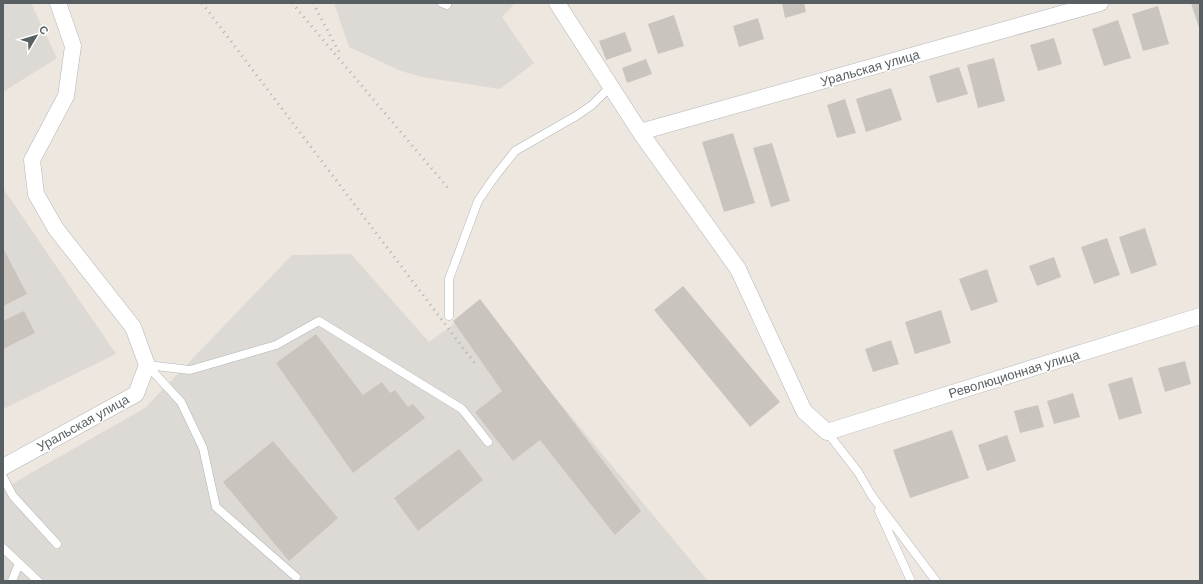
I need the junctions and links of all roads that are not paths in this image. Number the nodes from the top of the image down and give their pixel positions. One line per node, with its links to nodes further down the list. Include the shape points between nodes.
1 (58, 3): 8 (street, via 73,46 66,96 32,160 36,194 56,229 133,327)
2 (557, 3): 4 (street)
3 (1100, 3): 5 (street, Уральская улица)
4 (610, 87): 5 (street); 6 (lane, via 592,105 576,116 515,151 493,179 478,201 449,280)
5 (640, 132): 9 (street, via 738,269 804,412)
6 (449, 316)
7 (1200, 316): 9 (street, Революционная улица)
8 (147, 365): 10 (lane, via 190,370 276,345 319,322 462,409); 11 (street, Уральская улица, via 136,394); 17 (lane, via 181,402 203,448 216,507)
9 (827, 432): 13 (lane, via 858,472)
10 (488, 442)
11 (3, 467)
12 (3, 476): 14 (lane, via 12,496)
13 (872, 496): 20 (lane); 21 (lane)
14 (57, 544)
15 (3, 548): 16 (lane)
16 (19, 562): 18 (lane); 19 (lane)
17 (296, 577)
18 (12, 581)
19 (38, 581)
20 (911, 581)
21 (936, 581)

